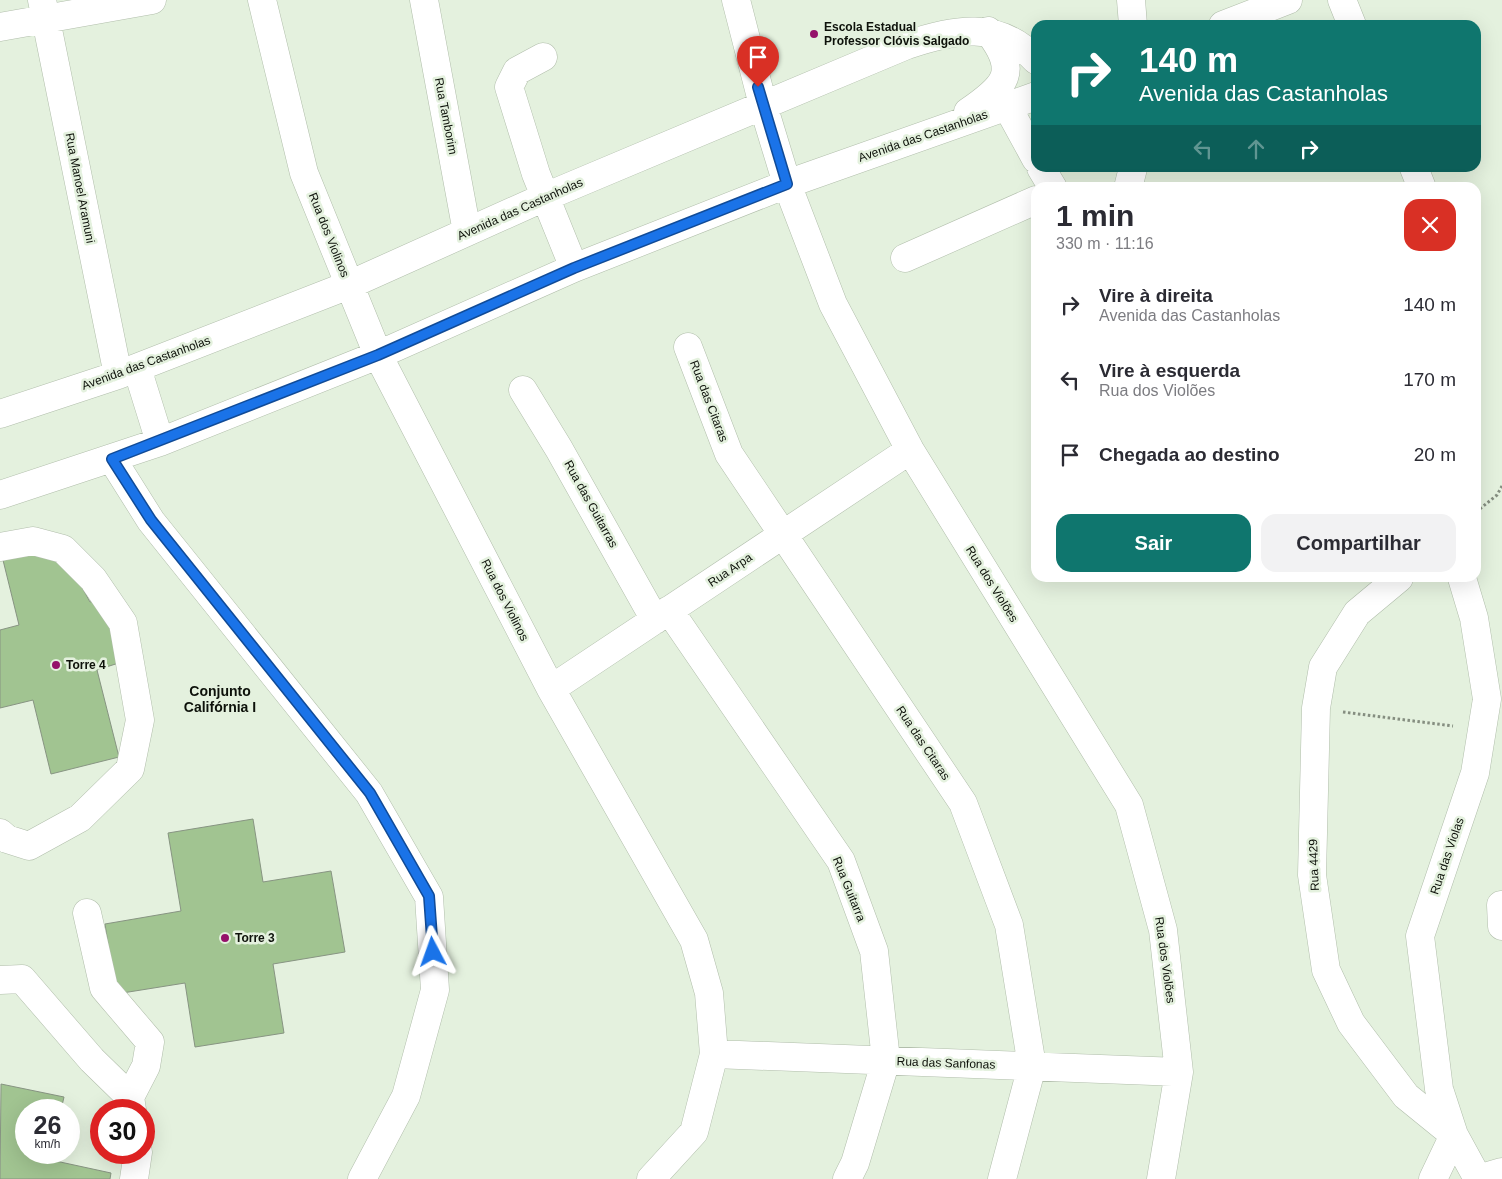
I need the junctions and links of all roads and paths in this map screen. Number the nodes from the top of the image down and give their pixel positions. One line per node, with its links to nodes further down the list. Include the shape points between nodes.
1 (152, 0): 8 (street)
2 (262, 0): 27 (street, Rua dos Violinos, via 304,173)
3 (424, 0): 24 (street, Rua Tamborim)
4 (736, 0): 17 (street, Rua dos Violões)
5 (1131, 0): 9 (street)
6 (1288, 0): 10 (street)
7 (1342, 0): 11 (street)
8 (43, 9): 12 (street); 30 (street, Rua Manoel Aramuni)
9 (1133, 20)
10 (1236, 20)
11 (1350, 20)
12 (0, 27)
13 (988, 31): 14 (street, Avenida das Castanholas, via 1009,39); 17 (street, Avenida das Castanholas, via 930,37); 19 (street, via 1004,54 1006,65 1001,85 991,96)
14 (1031, 56)
15 (543, 58): 22 (street, via 517,71 509,87)
16 (1031, 98): 18 (street, Avenida das Castanholas)
17 (763, 105): 21 (street, Rua dos Violões); 22 (street, Avenida das Castanholas)
18 (1007, 106): 19 (street, Avenida das Castanholas); 20 (street)
19 (942, 130): 21 (street, Avenida das Castanholas)
20 (1031, 150)
21 (787, 184): 26 (street, Avenida das Castanholas); 34 (street, Rua dos Violões, via 833,304)
22 (545, 197): 24 (street, Avenida das Castanholas); 26 (street)
23 (1031, 202): 25 (street)
24 (467, 232): 27 (street, Avenida das Castanholas)
25 (905, 258)
26 (574, 268): 29 (street, Avenida das Castanholas)
27 (349, 285): 29 (street, Rua dos Violinos); 30 (street, Avenida das Castanholas)
28 (688, 347): 39 (street, Rua das Citaras, via 729,454)
29 (378, 355): 33 (street, Avenida das Castanholas); 44 (street, Rua dos Violinos)
30 (127, 371): 32 (street, Avenida das Castanholas); 33 (street, Rua Manoel Aramuni)
31 (524, 390): 43 (street, Rua das Guitarras)
32 (0, 414)
33 (160, 442): 35 (street, Avenida das Castanholas)
34 (910, 450): 39 (street, Rua Arpa); 54 (street, Rua dos Violões, via 1128,804 1163,930)
35 (112, 459): 37 (street, Avenida das Castanholas); 61 (street, via 151,520 370,793 429,896 435,990 406,1096)
36 (1502, 486): 38 (path, via 1497,495)
37 (0, 495)
38 (1481, 508)
39 (783, 535): 43 (street, Rua Arpa); 53 (street, Rua das Citaras, via 964,803 1009,925)
40 (0, 547): 48 (street, via 33,540 63,549 93,579 123,623 140,720 130,769 80,818 29,846 7,839)
41 (1395, 582): 46 (street, Rua 4429, via 1357,614 1323,667)
42 (1463, 582): 45 (street, Rua das Violas)
43 (662, 615): 44 (street, Rua Arpa); 52 (street, Rua Guitarra, via 841,861 874,951)
44 (551, 689): 51 (street, Rua dos Violinos, via 694,940 709,993)
45 (1494, 696): 47 (street, Rua das Violas)
46 (1316, 708): 47 (path); 57 (street, Rua 4429, via 1312,875 1326,970 1351,1024 1406,1096)
47 (1481, 730): 57 (street, Rua das Violas, via 1475,773 1420,936 1438,1089)
48 (0, 833)
49 (87, 913): 56 (street, via 104,988 150,1042 146,1066)
50 (0, 980): 55 (street, via 22,979)
51 (714, 1054): 52 (street, Rua das Sanfonas); 62 (street, Rua dos Violinos, via 694,1132)
52 (886, 1060): 53 (street, Rua das Sanfonas); 63 (street, Rua Guitarra, via 855,1163)
53 (1032, 1066): 54 (street, Rua das Sanfonas); 64 (street, Rua das Citaras)
54 (1179, 1072): 65 (street, Rua dos Violões)
55 (127, 1099)
56 (133, 1099)
57 (1454, 1135): 66 (street); 67 (street, Rua das Violas)
58 (136, 1164): 60 (street)
59 (1502, 1172): 67 (street)
60 (134, 1179)
61 (362, 1179)
62 (651, 1179)
63 (847, 1179)
64 (1002, 1179)
65 (1161, 1179)
66 (1433, 1179)
67 (1478, 1179)

